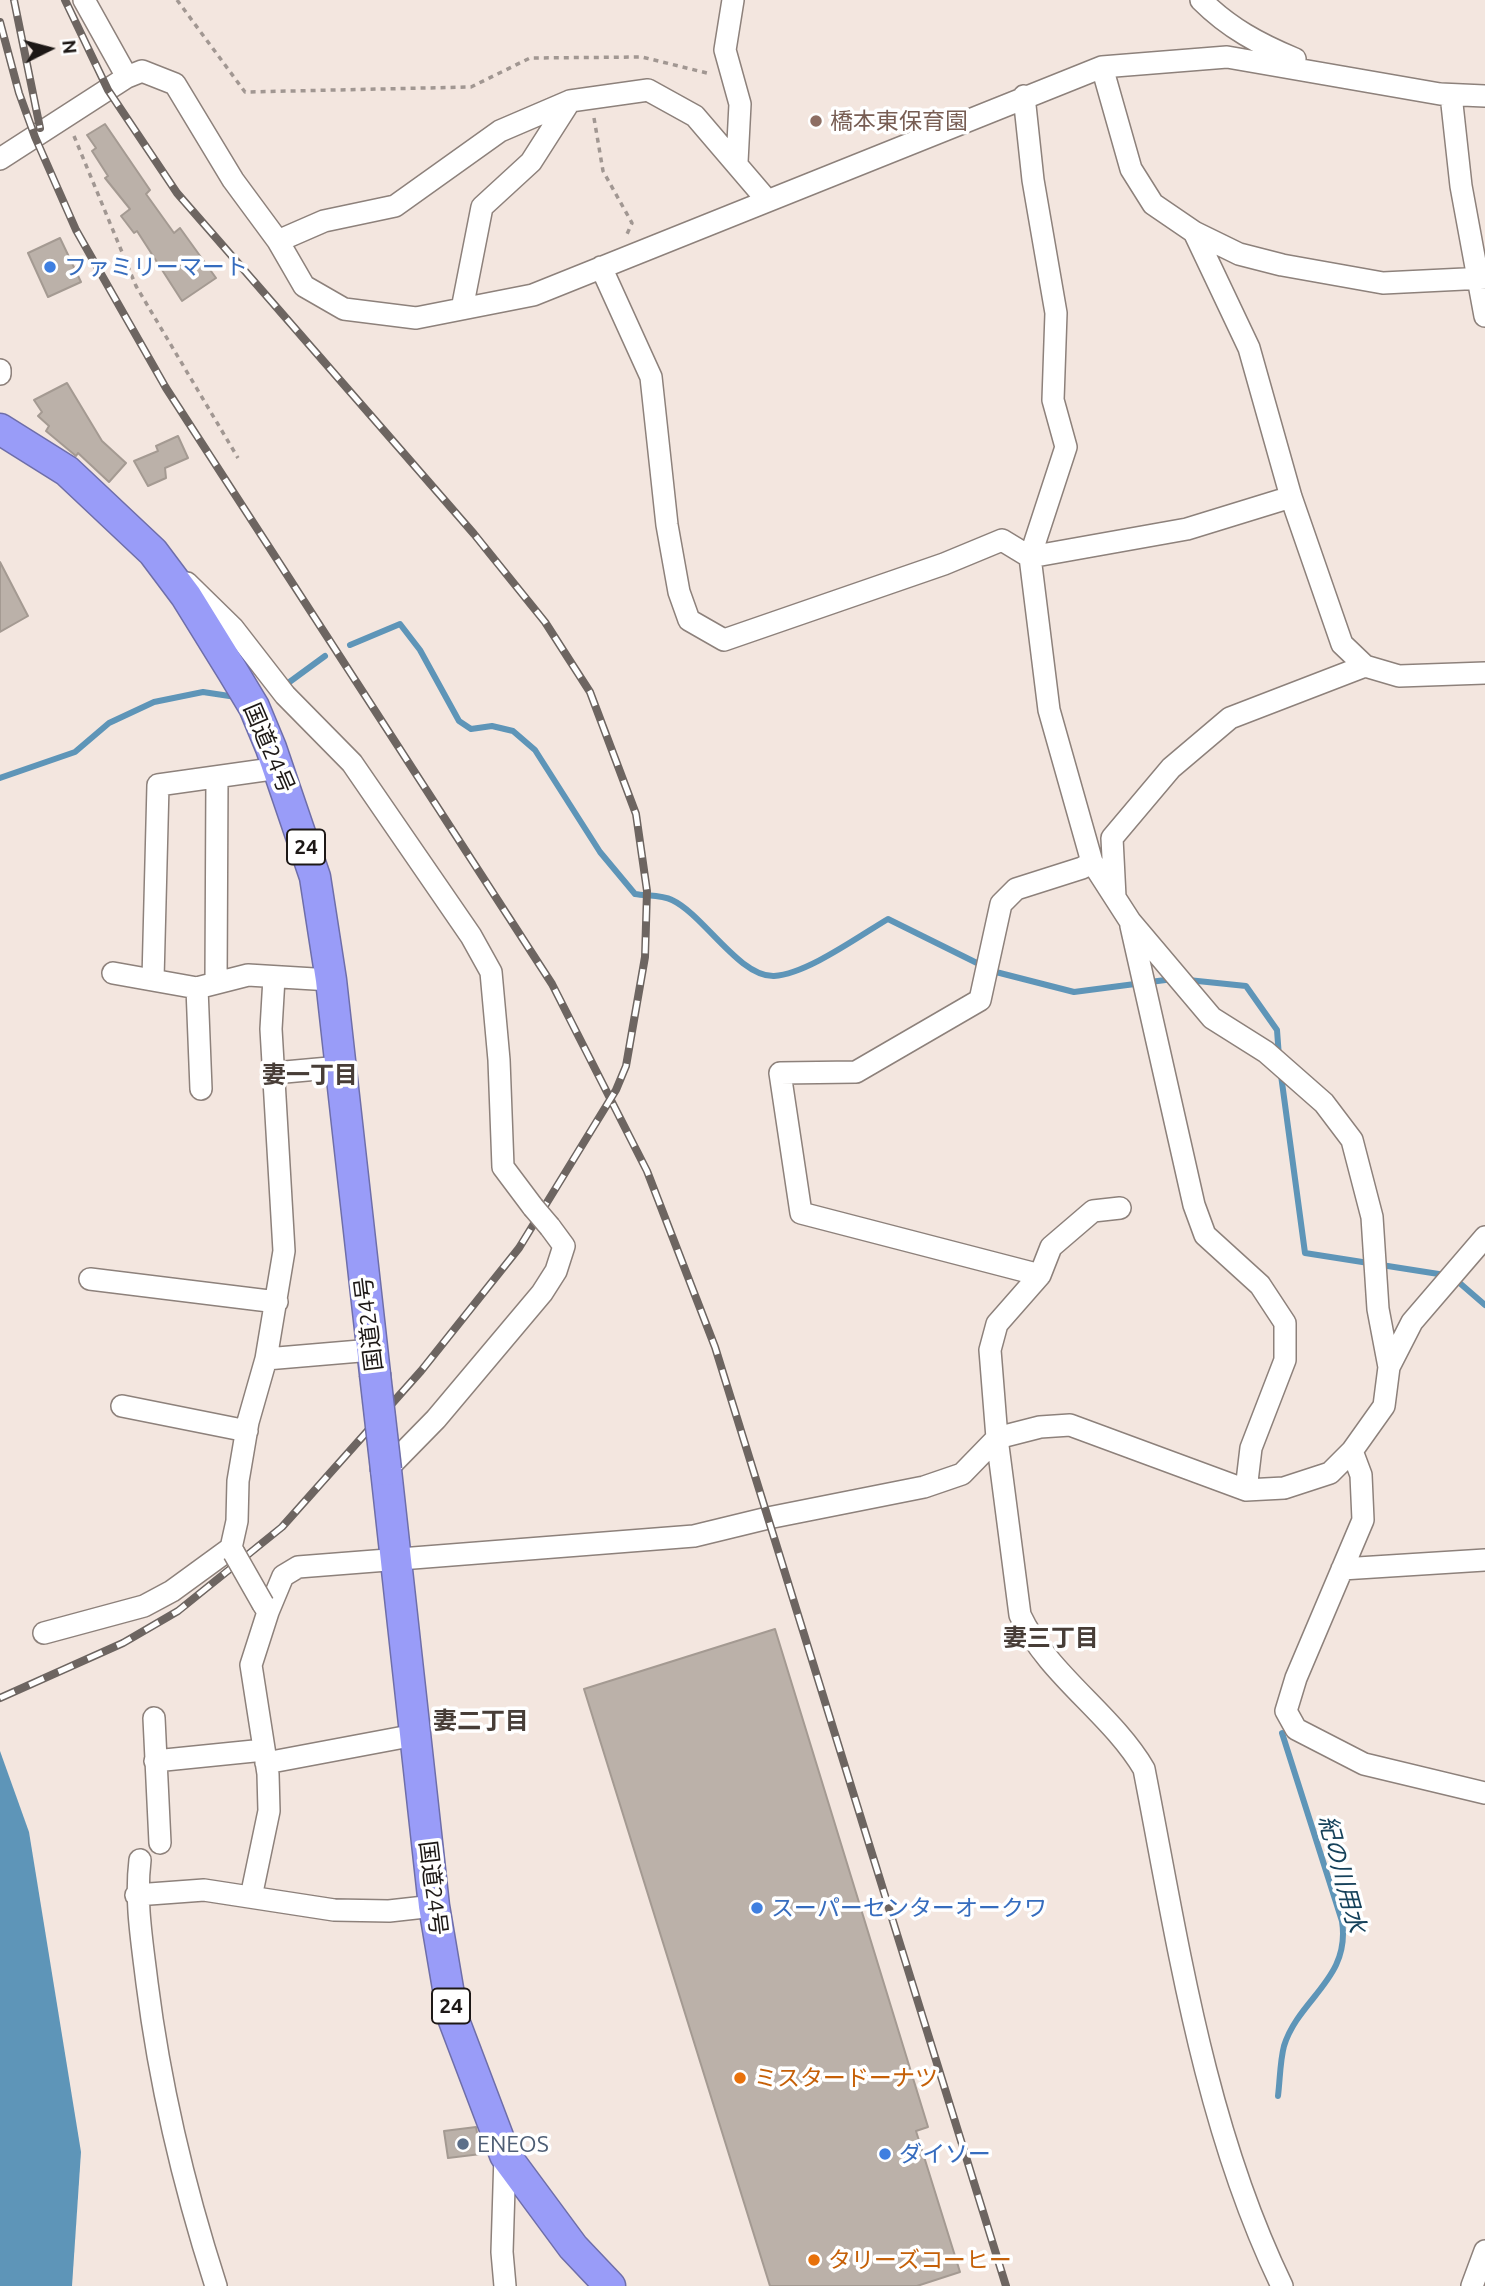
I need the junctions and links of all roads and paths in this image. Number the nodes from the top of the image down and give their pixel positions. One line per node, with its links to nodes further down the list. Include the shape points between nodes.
1 (83, 0): 7 (street)
2 (177, 0): 8 (path, via 246,92 471,87 530,58 642,57)
3 (733, 0): 8 (street, via 725,50)
4 (1202, 0): 6 (street, via 1256,43)
5 (1102, 67): 6 (street, via 1227,57); 10 (street); 17 (street, via 1131,169 1153,204)
6 (1336, 76): 9 (street)
7 (127, 77): 13 (street); 18 (street, via 142,71 175,85 233,180)
8 (733, 80): 15 (street, via 740,104)
9 (1451, 95): 11 (street); 20 (street, via 1461,186)
10 (1024, 96): 16 (street); 26 (street, via 1056,313 1053,400 1066,447)
11 (1485, 96)
12 (580, 100): 15 (street, via 648,90 695,116); 18 (street, via 500,131 395,206 324,221); 19 (path, via 603,171 632,222); 21 (street, via 531,162 482,207)
13 (66, 115): 14 (street); 24 (path, via 136,286)
14 (0, 159)
15 (737, 162): 16 (street)
16 (766, 199): 19 (street)
17 (1194, 232): 20 (street, via 1239,254 1382,283); 25 (street, via 1249,348)
18 (278, 241): 21 (street, via 304,286 344,309 416,318)
19 (608, 264): 21 (street, via 533,295); 26 (street, via 651,377 667,525 689,620 724,640 1002,540)
20 (1483, 278): 22 (street)
21 (463, 309)
22 (1485, 316)
23 (0, 429): 27 (highway, 国道24号 / 24, via 67,471 136,534)
24 (237, 458)
25 (1291, 498): 26 (street, via 1186,529); 28 (street, via 1342,644)
26 (1030, 557): 32 (street, via 1049,710)
27 (165, 568): 30 (highway, 国道24号 / 24, via 254,707); 55 (street, bridge, via 190,585 233,628 285,695 352,763 471,936 491,972 503,1167 564,1246 542,1293 436,1419)
28 (1365, 666): 29 (street, via 1399,677); 33 (street, via 1230,718 1171,768 1112,838)
29 (1485, 673)
30 (279, 768): 31 (street); 38 (highway, 国道24号 / 24, via 315,877)
31 (217, 777): 37 (street, via 158,785); 39 (street)
32 (1092, 862): 33 (street); 45 (street, via 1016,889 1001,904 980,1000 856,1072 780,1073 801,1213)
33 (1115, 898): 34 (street)
34 (1130, 921): 50 (street, via 1212,1018 1266,1052 1324,1103 1352,1140 1372,1217 1378,1309); 56 (street, via 1194,1205 1205,1235 1260,1285 1285,1324 1285,1360 1251,1448)
35 (113, 973): 37 (street)
36 (274, 978): 38 (street); 39 (street, via 248,975); 41 (street)
37 (153, 979): 39 (street)
38 (331, 980): 40 (highway, 国道24号 / 24)
39 (207, 986): 42 (street)
40 (340, 1068): 41 (street); 49 (highway, 国道24号 / 24)
41 (274, 1073): 47 (street, via 284,1251)
42 (201, 1089)
43 (1120, 1208): 45 (street, via 1093,1211 1051,1247)
44 (1485, 1237): 50 (street, via 1412,1322)
45 (1040, 1275): 53 (street, via 997,1324 990,1350)
46 (90, 1279): 47 (street)
47 (277, 1302): 48 (street)
48 (267, 1359): 49 (street); 52 (street)
49 (374, 1362): 55 (highway, 国道24号 / 24, bridge)
50 (1389, 1367): 54 (street, via 1384,1406)
51 (122, 1406): 52 (street)
52 (247, 1431): 57 (street)
53 (997, 1438): 56 (street, via 1070,1425); 58 (street, via 962,1475 694,1536); 78 (street, via 1020,1615 1030,1637 1130,1745 1144,1769 1192,2014 1230,2150)
54 (1352, 1451): 56 (street, via 1330,1473 1284,1489); 60 (street, via 1361,1475 1363,1520)
55 (386, 1470): 58 (highway, 国道24号 / 24)
56 (1246, 1490)
57 (232, 1551): 61 (street, bridge); 62 (street, via 144,1606)
58 (395, 1560): 61 (street, via 298,1567 283,1576); 64 (highway, 国道24号 / 24)
59 (1485, 1560): 60 (street)
60 (1342, 1569): 67 (street, via 1286,1711 1296,1729 1364,1764)
61 (265, 1608): 65 (street, via 251,1665)
62 (44, 1633)
63 (154, 1718): 66 (street)
64 (415, 1735): 65 (street); 72 (highway, 国道24号 / 24)
65 (265, 1756): 66 (street); 71 (street, via 269,1811)
66 (155, 1761): 68 (street)
67 (1485, 1793)
68 (159, 1843)
69 (140, 1860): 70 (street)
70 (136, 1895): 71 (street, via 204,1890); 75 (street, via 157,2062)
71 (251, 1897): 72 (street, via 334,1910)
72 (434, 1906): 73 (highway, 国道24号 / 24, via 453,2018)
73 (505, 2155): 76 (street); 77 (highway, 国道24号 / 24, via 573,2247)
74 (1485, 2251): 79 (street)
75 (216, 2286)
76 (505, 2286)
77 (610, 2286)
78 (1282, 2286)
79 (1472, 2286)

